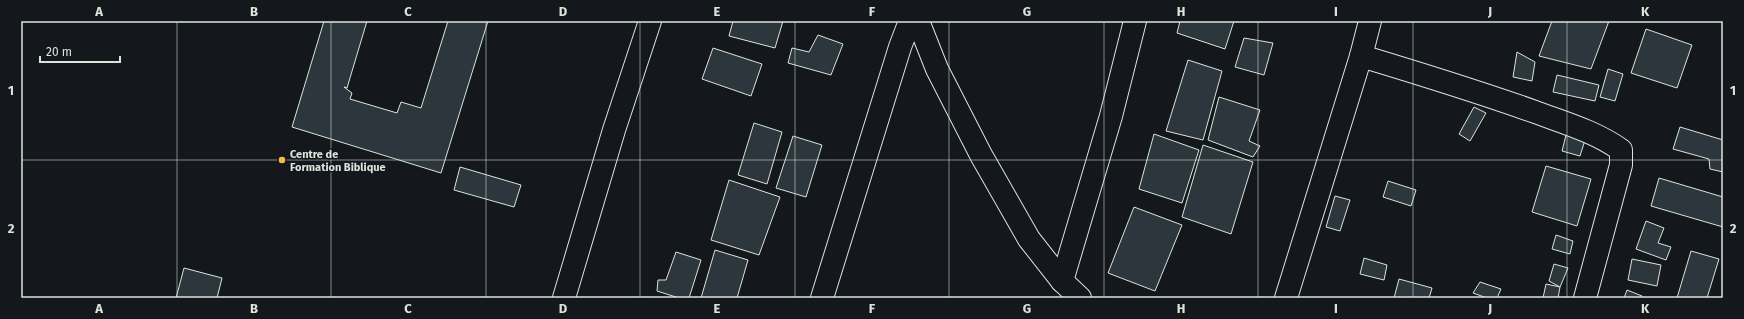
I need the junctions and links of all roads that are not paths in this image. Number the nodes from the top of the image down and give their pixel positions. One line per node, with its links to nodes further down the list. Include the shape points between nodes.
1 (650, 21): 8 (street)
2 (910, 21): 9 (street)
3 (918, 21): 7 (street, via 938,69 981,155 1029,240)
4 (1135, 21): 7 (street)
5 (1370, 21): 6 (street)
6 (1361, 56): 11 (street); 12 (street, via 1481,92 1566,124 1611,143 1621,150 1622,165)
7 (1062, 281): 10 (street)
8 (564, 298)
9 (822, 298)
10 (1080, 298)
11 (1286, 298)
12 (1585, 298)

